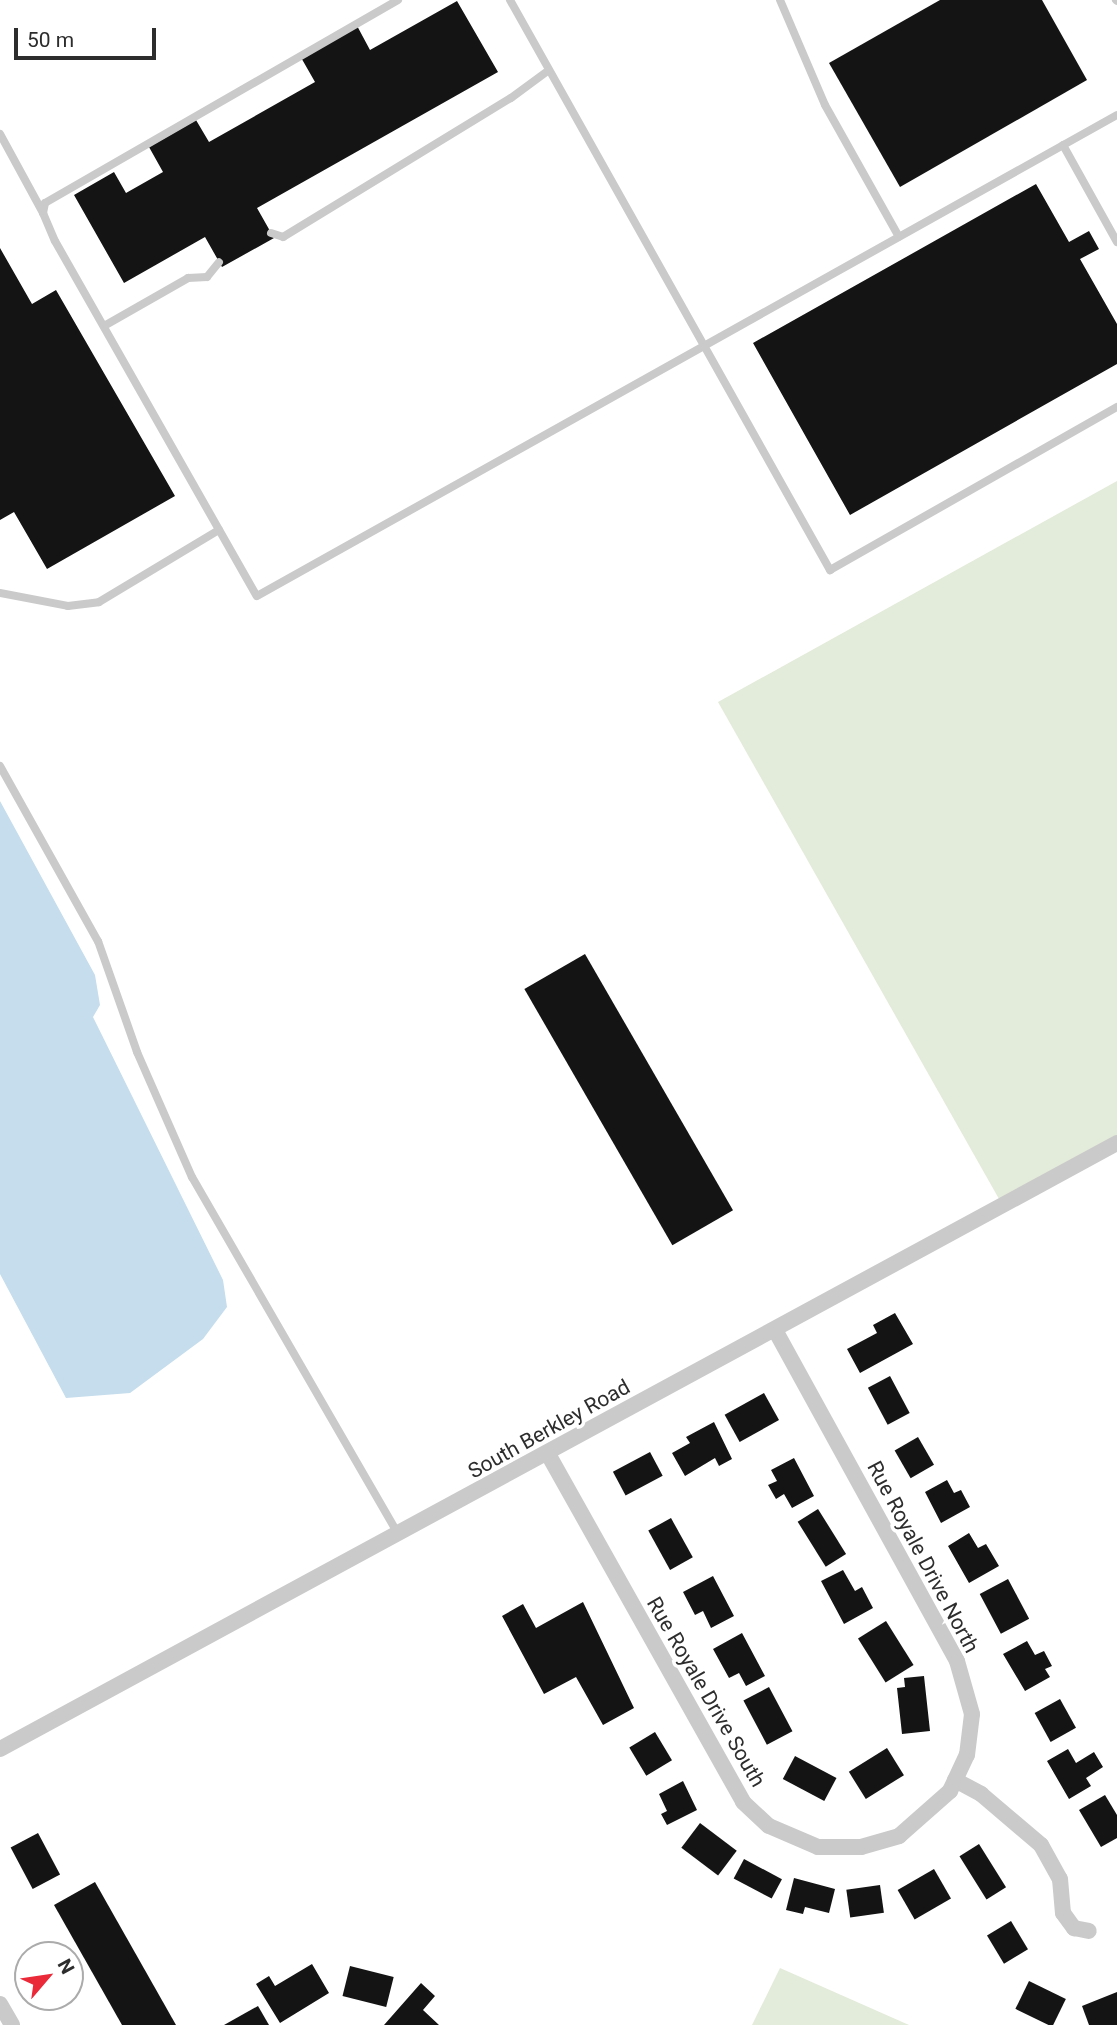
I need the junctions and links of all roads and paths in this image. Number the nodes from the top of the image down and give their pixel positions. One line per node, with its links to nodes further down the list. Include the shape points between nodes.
1 (398, 0): 8 (lane, via 54,194)
2 (510, 0): 4 (lane)
3 (780, 0): 10 (lane, via 825,105)
4 (549, 70): 9 (lane, via 511,99 283,237); 14 (lane)
5 (1117, 115): 7 (lane)
6 (0, 134): 8 (lane)
7 (1063, 145): 10 (lane); 11 (lane)
8 (43, 213): 13 (lane)
9 (271, 233)
10 (899, 237): 14 (lane)
11 (1117, 242)
12 (219, 262): 13 (lane, via 207,277 188,278)
13 (104, 326): 16 (lane)
14 (703, 348): 15 (lane, via 830,570); 16 (lane, via 257,596)
15 (1117, 407)
16 (219, 530): 17 (lane, via 99,602 68,607)
17 (0, 593)
18 (0, 766): 22 (lane, via 98,941 137,1052 192,1177)
19 (1117, 1143): 20 (street, South Berkley Road)
20 (775, 1330): 21 (street, South Berkley Road); 24 (street, Rue Royale Drive North, via 957,1661 972,1714 967,1755)
21 (548, 1454): 22 (street, South Berkley Road); 25 (street, Rue Royale Drive South, via 743,1802 769,1826 818,1847 861,1847)
22 (399, 1536): 23 (street, South Berkley Road)
23 (0, 1749)
24 (955, 1780): 25 (street, Rue Royale Drive North, via 938,1805); 26 (street, via 981,1794 1041,1845 1060,1879 1063,1913 1074,1928)
25 (899, 1836)
26 (1089, 1931)
27 (0, 2004): 28 (street)
28 (12, 2025)

